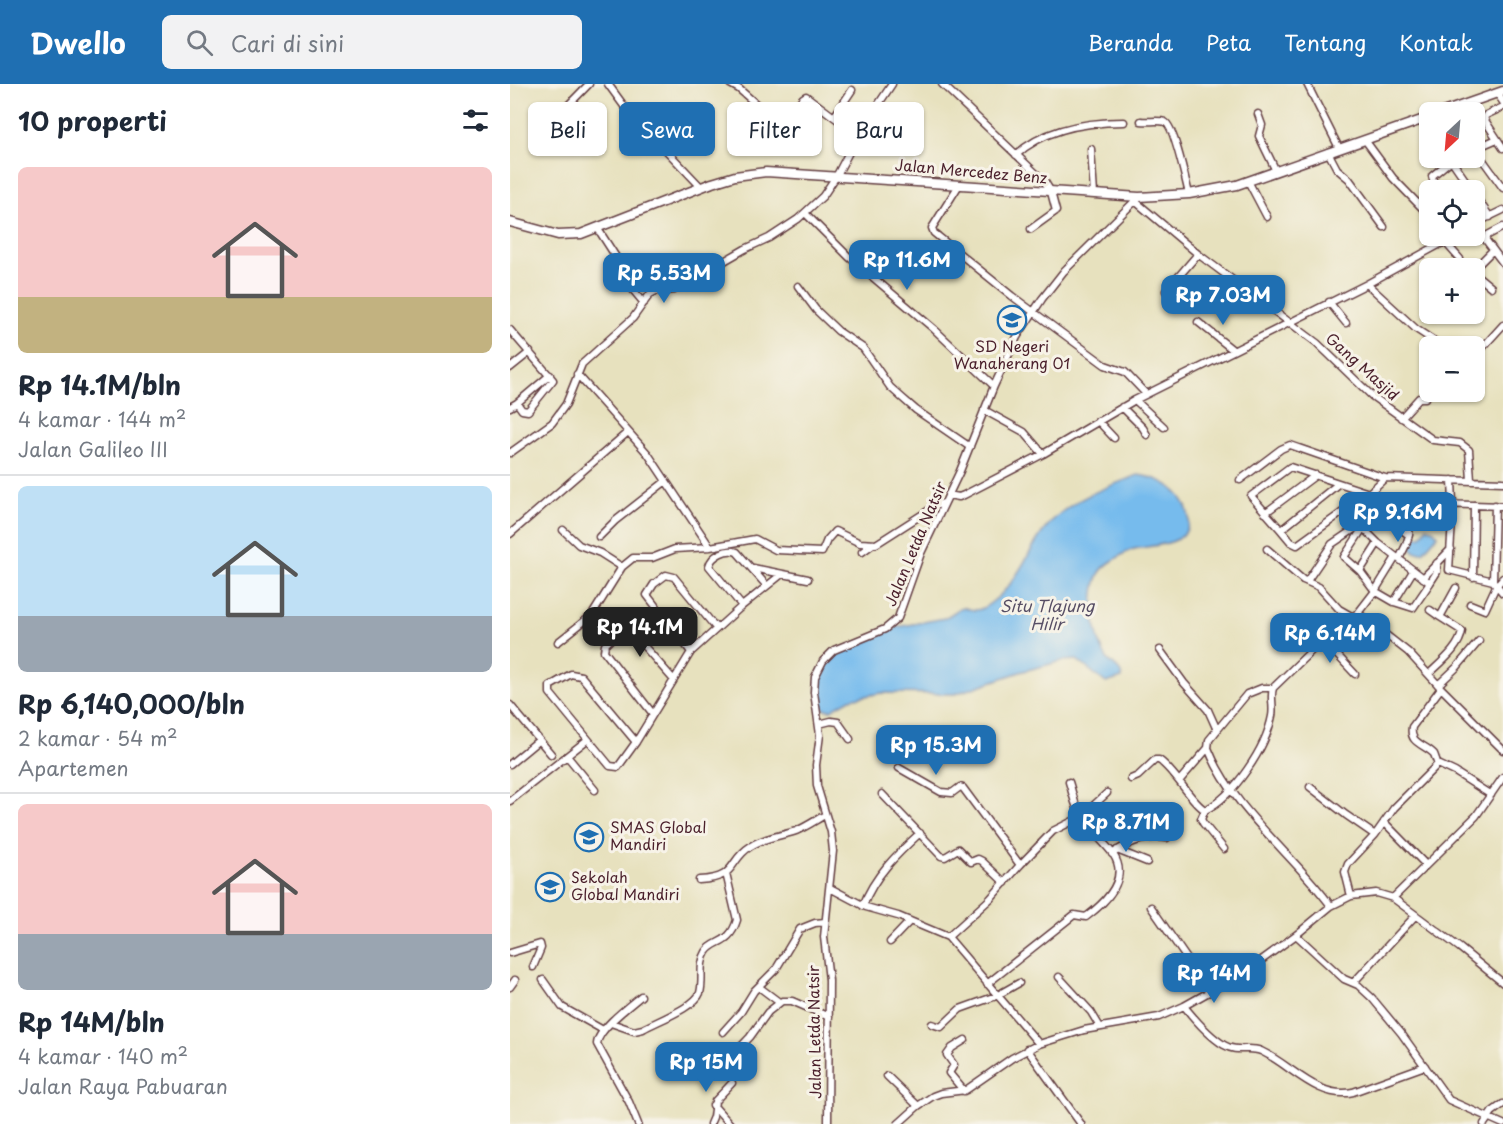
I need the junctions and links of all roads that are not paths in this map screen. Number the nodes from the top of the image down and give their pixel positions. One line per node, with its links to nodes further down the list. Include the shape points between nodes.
1 (589, 84): 9 (street)
2 (608, 84): 36 (street)
3 (730, 84): 16 (street, via 779,124 805,96)
4 (892, 84): 11 (street)
5 (942, 84): 27 (street)
6 (1307, 84): 23 (street)
7 (852, 90): 10 (street)
8 (1500, 92): 12 (main road); 13 (street)
9 (571, 102)
10 (844, 102)
11 (880, 102)
12 (1472, 102)
13 (1503, 102)
14 (1503, 107): 20 (street, via 1484,119)
15 (1258, 114): 31 (street, via 1262,125 1259,136)
16 (834, 117)
17 (1141, 121): 40 (street, via 1164,122 1169,126)
18 (1419, 121): 21 (main road, Jalan Mercedez Benz)
19 (1124, 122): 27 (street, via 1081,124 1035,141)
20 (1497, 139): 22 (street); 24 (street)
21 (1365, 140): 23 (main road, Jalan Mercedez Benz); 42 (street)
22 (1485, 144)
23 (1339, 148): 26 (main road, Jalan Mercedez Benz)
24 (1503, 148)
25 (1091, 149): 39 (street)
26 (1328, 152): 31 (main road, Jalan Mercedez Benz); 50 (street)
27 (1016, 155): 38 (street)
28 (847, 156): 32 (street)
29 (1485, 163): 37 (street)
30 (1441, 168): 33 (street, via 1432,176)
31 (1276, 171): 34 (main road, Jalan Mercedez Benz)
32 (837, 175): 35 (main road, Jalan Mercedez Benz); 36 (main road, Jalan Mercedez Benz, via 766,172 735,176); 45 (street)
33 (1433, 180)
34 (1248, 181): 40 (main road, Jalan Mercedez Benz); 46 (street)
35 (959, 185): 38 (main road, Jalan Mercedez Benz); 66 (street, via 933,231)
36 (701, 187): 52 (main road, Jalan Mercedez Benz)
37 (1503, 188)
38 (1051, 192): 39 (main road, Jalan Mercedez Benz); 53 (street, via 1056,212)
39 (1095, 194): 41 (main road, Jalan Mercedez Benz)
40 (1189, 194): 41 (main road, Jalan Mercedez Benz)
41 (1137, 199): 56 (street, Gang Masjid); 66 (street, Jalan Letda Natsir, via 1076,259)
42 (1419, 205)
43 (1485, 210): 47 (street)
44 (1503, 210): 47 (street)
45 (806, 213): 65 (street, via 698,278 674,290 653,292); 79 (street, via 849,257)
46 (1267, 217)
47 (1490, 217): 48 (street)
48 (1485, 219)
49 (510, 222): 52 (main road, Jalan Mercedez Benz, via 558,235)
50 (1384, 227)
51 (1503, 227): 55 (street, via 1486,237)
52 (598, 229): 65 (street, via 629,285)
53 (1031, 229)
54 (1433, 246): 60 (street)
55 (1492, 250): 57 (street); 58 (street)
56 (1198, 254): 63 (street); 68 (street, Gang Masjid)
57 (1485, 258)
58 (1503, 263)
59 (1485, 281): 62 (street)
60 (1367, 284): 64 (street); 72 (street)
61 (798, 286): 93 (street, via 838,331 863,348 890,387)
62 (1491, 287)
63 (1166, 291)
64 (1329, 302): 68 (street); 69 (street)
65 (644, 303): 77 (street)
66 (1034, 311): 79 (street, Jalan Letda Natsir); 80 (street, via 1105,365 1125,372)
67 (1198, 322): 74 (street)
68 (1289, 322): 74 (street); 87 (street, Gang Masjid)
69 (1346, 323)
70 (1503, 325): 73 (street)
71 (510, 330): 75 (street)
72 (1427, 336)
73 (1485, 345)
74 (1233, 350): 80 (street)
75 (530, 352): 76 (street); 78 (street)
76 (510, 368)
77 (577, 374): 90 (street); 94 (street, via 558,417)
78 (550, 375): 83 (street); 83 (street, via 552,383 532,408 525,411)
79 (994, 386): 86 (street, Jalan Letda Natsir)
80 (1146, 394): 82 (street)
81 (1419, 398): 87 (street)
82 (1135, 400): 84 (street); 89 (street)
83 (517, 403): 85 (street)
84 (1122, 407): 88 (street); 91 (street)
85 (510, 408)
86 (984, 410): 93 (street, Jalan Letda Natsir); 95 (street, via 1024,432)
87 (1401, 418): 97 (street, Gang Masjid, via 1433,440 1467,446)
88 (1098, 421): 92 (street); 95 (street)
89 (1164, 428)
90 (628, 432): 101 (street); 118 (street)
91 (1147, 435)
92 (1114, 438)
93 (970, 447): 105 (street, Jalan Letda Natsir)
94 (510, 453)
95 (1043, 454): 105 (street, via 959,497)
96 (1316, 475): 103 (street); 113 (street); 113 (street, via 1290,467 1251,496)
97 (1471, 476): 100 (street); 102 (street)
98 (1385, 478): 99 (street, via 1287,446); 100 (street); 104 (street)
99 (1240, 480)
100 (1452, 480): 109 (street)
101 (666, 481): 120 (street); 123 (street)
102 (1503, 482)
103 (1338, 484): 104 (street); 117 (street)
104 (1368, 493): 117 (street, via 1297,545)
105 (948, 495): 106 (street, Jalan Letda Natsir)
106 (944, 503): 122 (street); 164 (street, Jalan Letda Natsir, via 897,618 885,629 840,646 819,666 814,684)
107 (1411, 503): 108 (street); 112 (street, via 1383,505); 119 (street)
108 (1427, 503): 109 (street); 114 (street)
109 (1453, 504): 110 (street); 125 (street)
110 (1474, 505): 111 (street); 134 (street)
111 (1499, 506): 140 (street)
112 (1376, 511): 115 (street); 119 (street)
113 (1265, 513): 117 (street)
114 (1425, 523)
115 (1361, 527): 121 (street); 131 (street, via 1344,557); 138 (street, via 1327,549)
116 (563, 530): 129 (street, via 579,545)
117 (1281, 530)
118 (510, 534)
119 (1409, 535): 127 (street)
120 (599, 537)
121 (1378, 543): 127 (street); 131 (street)
122 (873, 544): 123 (street, via 860,543 835,531 822,552 776,550 755,539); 126 (street)
123 (710, 547): 129 (street, via 681,548 652,558 633,558)
124 (1267, 549): 138 (street)
125 (1451, 549): 128 (street); 134 (street, via 1449,570)
126 (862, 552)
127 (1397, 558): 132 (street); 143 (street)
128 (1437, 563): 135 (street); 139 (street)
129 (622, 567): 154 (street, via 592,615)
130 (753, 568): 133 (street); 141 (street); 147 (street, via 735,550 717,555 709,563)
131 (1360, 571): 143 (street)
132 (1413, 571): 135 (street); 145 (street)
133 (782, 574): 137 (street); 141 (street)
134 (1473, 577): 140 (street)
135 (1423, 578): 139 (street)
136 (1503, 578): 140 (street)
137 (808, 579)
138 (1306, 581): 149 (street, via 1319,587 1339,609)
139 (1430, 583): 145 (street, via 1413,608)
140 (1494, 584): 144 (street); 146 (street, via 1485,610)
141 (767, 586): 147 (street)
142 (1456, 588): 150 (street)
143 (1375, 591): 145 (street); 149 (street)
144 (1503, 593)
145 (1394, 602)
146 (1470, 604)
147 (742, 606): 151 (street)
148 (1430, 610): 150 (street)
149 (1356, 615): 152 (street); 157 (street, via 1408,652)
150 (1440, 617): 157 (street, via 1461,631 1461,636)
151 (716, 628): 156 (street); 156 (street, via 674,577 666,575 654,584 647,595)
152 (1323, 640): 158 (street); 161 (street)
153 (1479, 641): 160 (street)
154 (558, 642)
155 (1160, 650): 165 (street, via 1208,710)
156 (691, 652): 159 (street)
157 (1429, 674): 160 (street)
158 (1355, 675)
159 (674, 679): 163 (street); 163 (street, via 628,627 623,627 605,645 604,651)
160 (1439, 687): 171 (street); 175 (street, via 1411,732)
161 (1273, 688): 165 (street, via 1247,693); 183 (street, via 1269,726 1248,769)
162 (510, 705): 167 (street)
163 (652, 714): 169 (street)
164 (819, 724): 166 (street, via 838,722); 189 (street, Jalan Letda Natsir, via 816,774)
165 (1217, 730): 170 (street)
166 (850, 739)
167 (539, 740): 172 (street); 174 (street)
168 (587, 740): 169 (street, via 605,762 615,767); 169 (street, via 550,693 553,683 571,674 581,676); 173 (street)
169 (636, 742)
170 (1208, 748): 179 (street); 183 (street)
171 (1503, 750)
172 (551, 754)
173 (567, 756): 182 (street); 187 (street)
174 (510, 764)
175 (1438, 764): 186 (street); 191 (street)
176 (899, 768): 198 (street, via 941,792 963,788)
177 (1503, 777): 186 (street)
178 (1131, 779): 179 (street, via 1160,760)
179 (1180, 780): 188 (street)
180 (1069, 782): 190 (street)
181 (1310, 787): 193 (street)
182 (595, 790)
183 (1231, 790): 188 (street); 207 (street)
184 (1107, 793): 190 (street)
185 (882, 794): 192 (street)
186 (1491, 795): 199 (street, via 1473,819)
187 (510, 801)
188 (1205, 810): 195 (street, via 1201,819)
189 (825, 815): 200 (street, via 797,830 751,846); 203 (street, Jalan Letda Natsir, via 833,842)
190 (1081, 817): 196 (street); 198 (street, via 1053,831)
191 (1384, 822): 193 (street); 199 (street)
192 (920, 833): 202 (street, via 941,856 957,848 971,862 982,861); 206 (street, via 888,864)
193 (1375, 835): 204 (street, via 1345,870)
194 (1167, 838): 196 (street, via 1146,837)
195 (1224, 849)
196 (1115, 852): 197 (street); 223 (street, via 1119,871 1108,897 1086,917 1074,915)
197 (1147, 862)
198 (1020, 865): 202 (street)
199 (1426, 865): 205 (street)
200 (726, 873): 201 (street); 232 (street, via 737,920 729,937 707,949 700,992 694,1002 643,1029 634,1031)
201 (699, 880)
202 (1005, 883): 213 (street)
203 (830, 888): 206 (street); 211 (street, Jalan Letda Natsir)
204 (1351, 896): 205 (street, via 1376,893); 207 (street)
205 (1393, 898): 209 (street)
206 (863, 906): 210 (street)
207 (1331, 906): 212 (street)
208 (1151, 907): 226 (street)
209 (1416, 915): 220 (street); 222 (street)
210 (910, 921): 213 (street); 214 (street)
211 (825, 922): 225 (street, via 800,929 779,965); 231 (street, Jalan Letda Natsir)
212 (1296, 935): 220 (street, via 1344,979); 226 (street)
213 (948, 937): 223 (street)
214 (890, 942)
215 (510, 953): 216 (street, via 540,944 542,948)
216 (533, 967)
217 (1059, 977): 234 (street)
218 (515, 980): 224 (street)
219 (543, 980): 235 (street, via 562,1007)
220 (1354, 982): 241 (street, via 1372,998)
221 (1019, 983): 228 (street)
222 (1503, 983)
223 (987, 984): 228 (street)
224 (510, 987)
225 (759, 987): 229 (street); 236 (street)
226 (1210, 993): 230 (street)
227 (641, 996): 232 (street)
228 (996, 996): 233 (street, via 960,1009 941,1028); 238 (street)
229 (779, 1002): 231 (street, via 792,1001); 240 (street)
230 (1184, 1006): 234 (street, via 1159,1017); 241 (street, via 1223,1045 1261,1052 1328,1091 1353,1092)
231 (830, 1017): 252 (street, Jalan Letda Natsir)
232 (611, 1023): 235 (street)
233 (932, 1024)
234 (1100, 1027): 238 (street)
235 (603, 1030): 249 (street, via 597,1044)
236 (723, 1032)
237 (965, 1040): 244 (street, via 947,1055 954,1065 949,1073)
238 (1039, 1044): 239 (street)
239 (1027, 1049): 244 (street); 254 (street)
240 (730, 1058)
241 (1425, 1066): 248 (street, via 1449,1100)
242 (887, 1076): 247 (street)
243 (732, 1083): 246 (street)
244 (964, 1091): 247 (street, via 941,1093)
245 (1503, 1104): 248 (street)
246 (713, 1105): 250 (street); 251 (street)
247 (918, 1106): 253 (street)
248 (1485, 1121): 255 (street)
249 (638, 1124)
250 (710, 1124)
251 (730, 1124)
252 (828, 1124)
253 (898, 1124)
254 (1081, 1124)
255 (1503, 1124)

